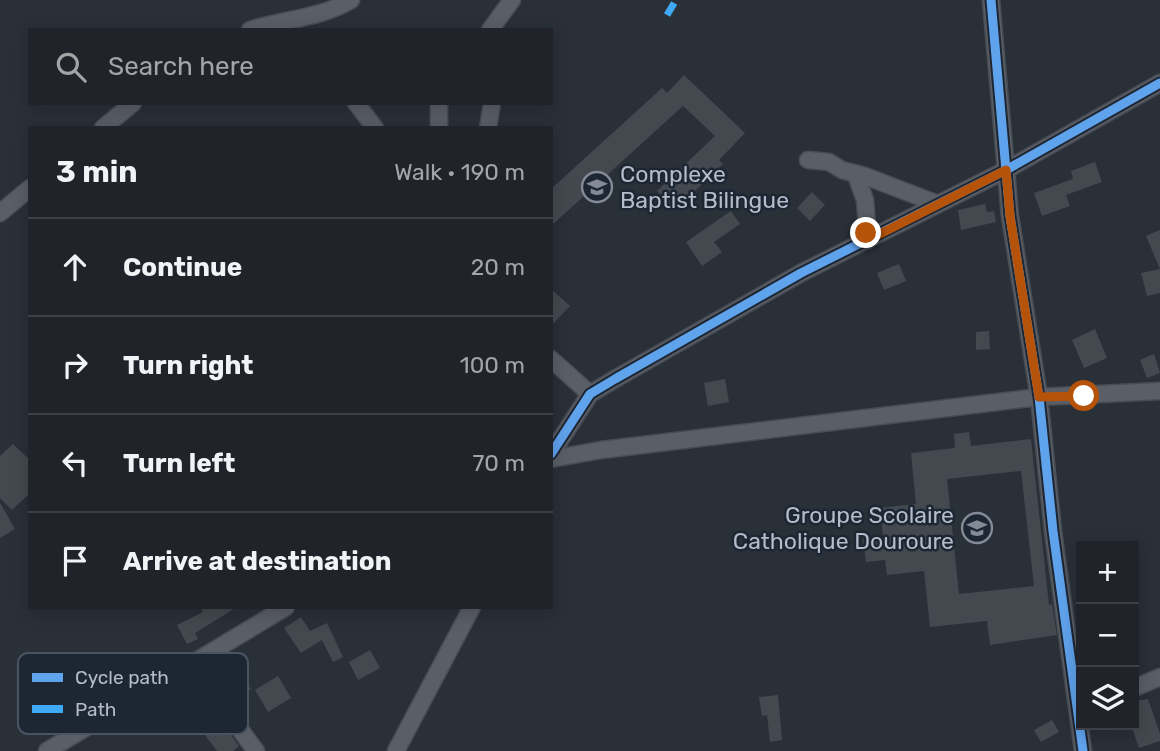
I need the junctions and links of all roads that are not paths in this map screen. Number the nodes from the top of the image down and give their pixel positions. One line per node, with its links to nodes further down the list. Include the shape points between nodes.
1 (351, 0): 4 (street)
2 (512, 0): 6 (street)
3 (991, 0): 17 (street)
4 (318, 22): 5 (street)
5 (279, 26)
6 (496, 26)
7 (1160, 83): 17 (street)
8 (131, 105): 12 (street)
9 (358, 105): 13 (street)
10 (439, 105): 14 (street)
11 (492, 105): 15 (street)
12 (105, 126)
13 (373, 126)
14 (439, 126)
15 (488, 126)
16 (808, 160): 18 (street, via 829,162)
17 (1006, 170): 20 (street); 26 (street)
18 (856, 175): 20 (street); 22 (street)
19 (28, 190): 21 (street)
20 (938, 204): 22 (street)
21 (0, 213)
22 (868, 240): 25 (street, via 801,273)
23 (553, 361): 25 (street)
24 (1160, 391): 26 (street)
25 (590, 394): 27 (street)
26 (1039, 397): 28 (street); 34 (street)
27 (553, 453)
28 (553, 456)
29 (283, 609): 31 (street)
30 (471, 609): 40 (street)
31 (211, 653)
32 (1160, 677): 33 (street)
33 (1139, 686)
34 (1076, 688)
35 (1081, 730): 41 (street)
36 (76, 734): 38 (street)
37 (244, 734): 39 (street)
38 (47, 751)
39 (257, 751)
40 (396, 751)
41 (1083, 751)

